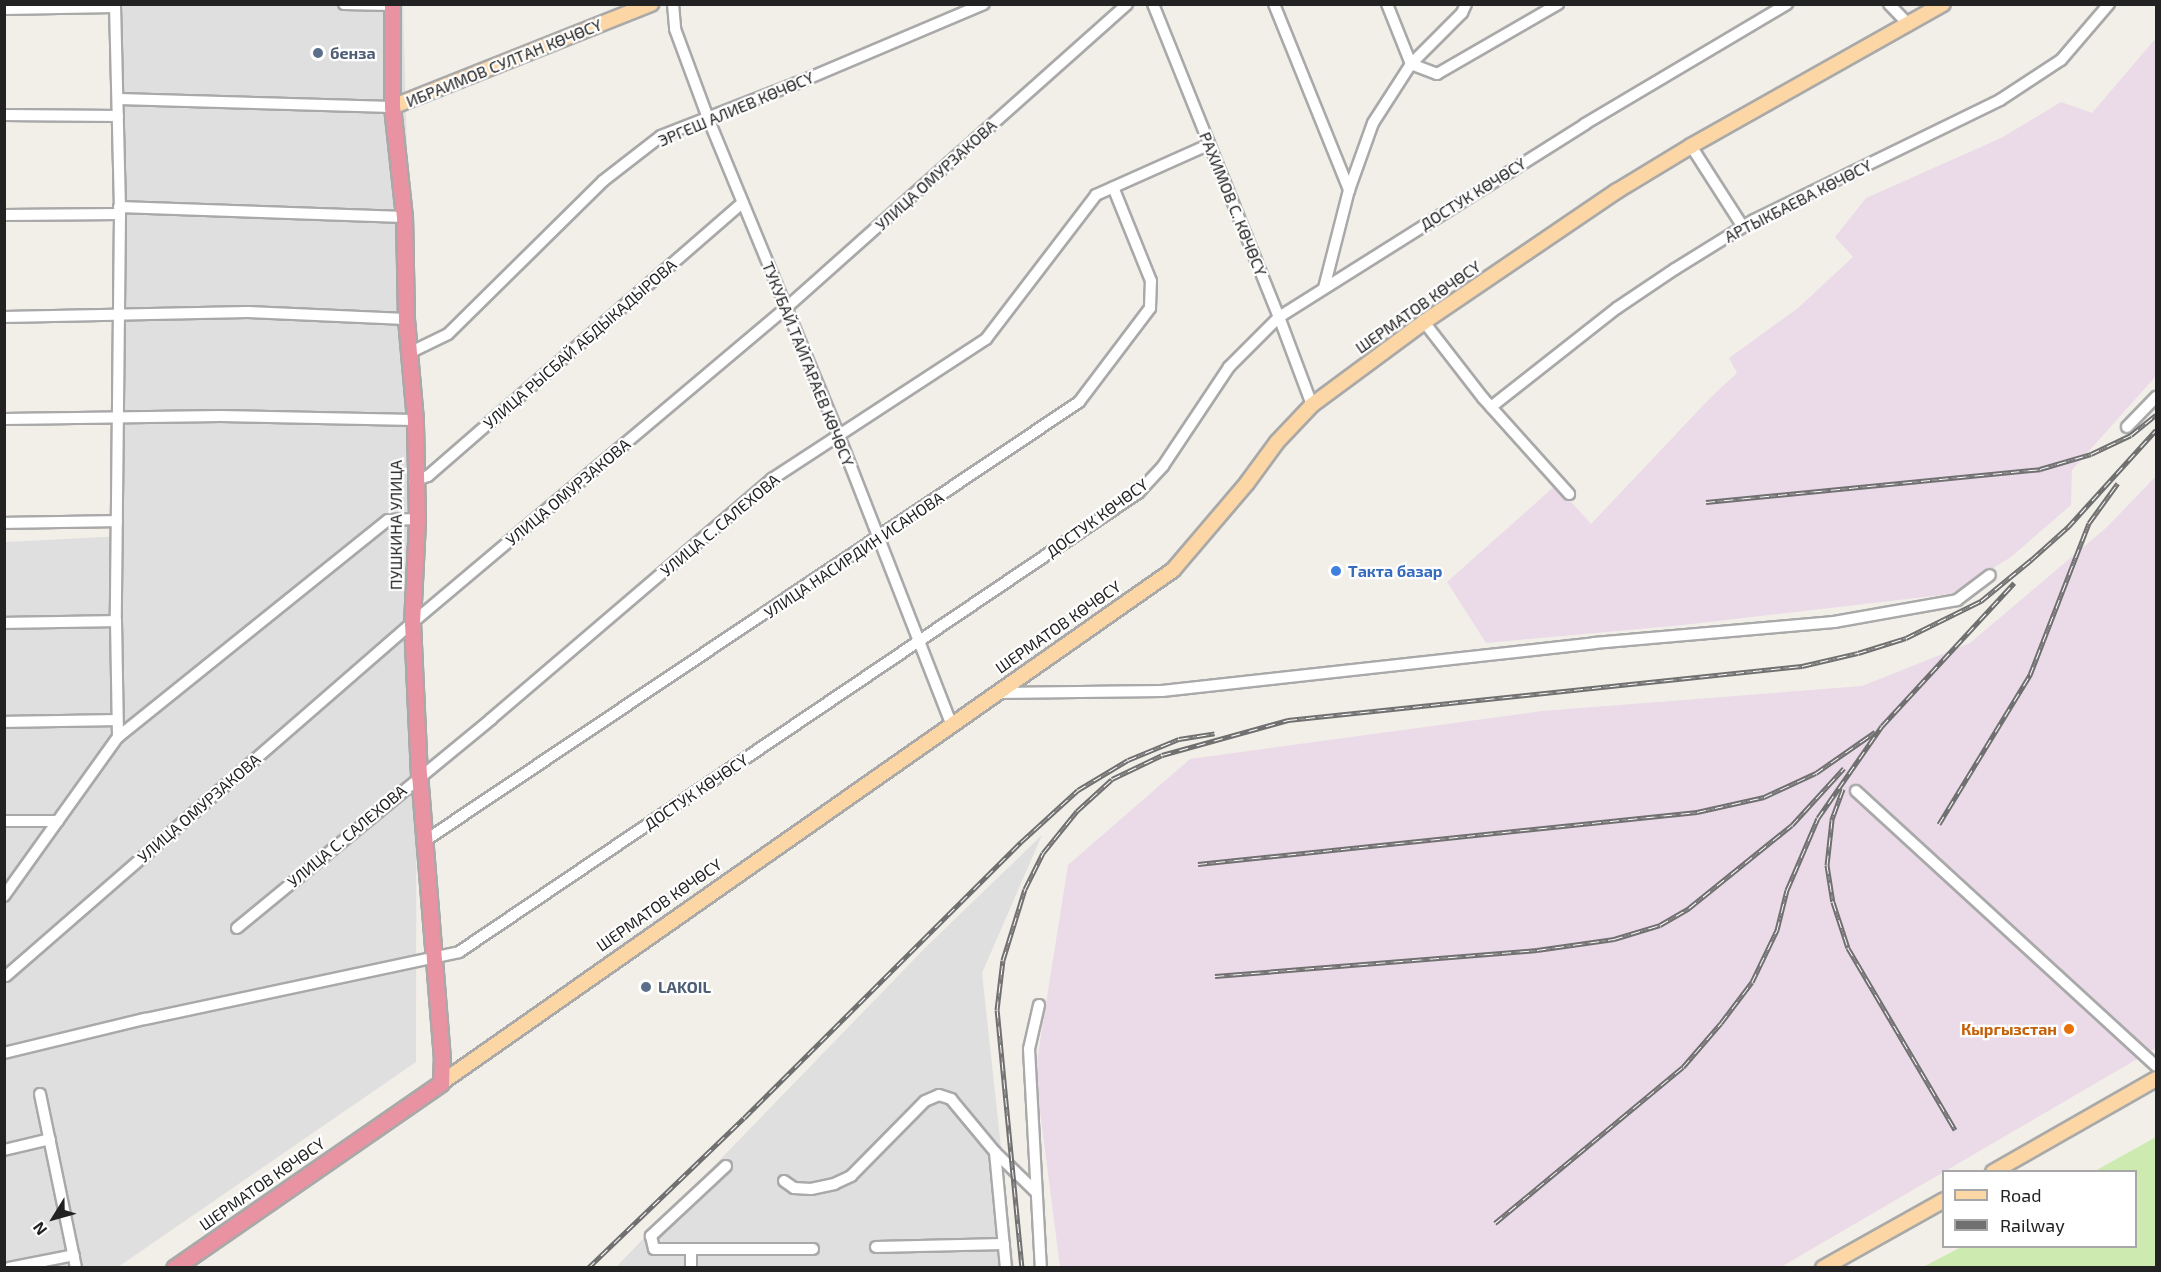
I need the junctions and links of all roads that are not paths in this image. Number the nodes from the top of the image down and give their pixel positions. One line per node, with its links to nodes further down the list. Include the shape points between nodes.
1 (344, 4): 15 (street)
2 (651, 4): 21 (main road, ИБРАИМОВ СУЛТАН КӨЧӨСҮ)
3 (673, 4): 24 (street, ТУКУБАЙ ТАЙГАРАЕВ КӨЧӨСҮ, via 675,29)
4 (984, 4): 24 (street, ЭРГЕШ АЛИЕВ КӨЧӨСҮ)
5 (1127, 4): 35 (street, УЛИЦА ОМУРЗАКОВА)
6 (1153, 4): 25 (street, РАХИМОВ С. КӨЧӨСҮ)
7 (1274, 4): 28 (street)
8 (1387, 4): 19 (street)
9 (1466, 4): 19 (street, via 1462,13)
10 (1558, 4): 19 (street, via 1437,74)
11 (1787, 4): 34 (street, ДОСТУК КӨЧӨСҮ, via 1585,124)
12 (1889, 4): 18 (street)
13 (1943, 4): 18 (main road, ШЕРМАТОВ КӨЧӨСҮ)
14 (2109, 4): 33 (street, АРТЫКБАЕВА КӨЧӨСҮ, via 2061,60 2000,100)
15 (392, 5): 21 (highway, ПУШКИНА УЛИЦА)
16 (115, 6): 17 (street); 20 (street)
17 (4, 9)
18 (1909, 25): 26 (main road, ШЕРМАТОВ КӨЧӨСҮ)
19 (1411, 64): 28 (street, via 1373,123)
20 (118, 99): 21 (street); 23 (street)
21 (392, 107): 32 (highway, ПУШКИНА УЛИЦА)
22 (4, 115): 23 (street)
23 (118, 116): 30 (street)
24 (708, 118): 29 (street, ТУКУБАЙ ТАЙГАРАЕВ КӨЧӨСҮ); 41 (street, ЭРГЕШ АЛИЕВ КӨЧӨСҮ, via 661,136 603,181 448,334)
25 (1208, 145): 27 (street, УЛИЦА С. САЛЕХОВА); 38 (street, РАХИМОВ С. КӨЧӨСҮ)
26 (1691, 146): 33 (street); 40 (main road, ШЕРМАТОВ КӨЧӨСҮ)
27 (1113, 187): 49 (street, УЛИЦА С. САЛЕХОВА, via 1096,195 1074,220 986,339); 55 (street, УЛИЦА НАСИРДИН ИСАНОВА, via 1151,281 1150,308 1079,402)
28 (1349, 190): 34 (street)
29 (743, 202): 35 (street, ТУКУБАЙ ТАЙГАРАЕВ КӨЧӨСҮ); 50 (street, УЛИЦА РЫСБАЙ АБДЫКАДЫРОВА, via 428,476)
30 (119, 211): 31 (street); 32 (street); 36 (street)
31 (4, 215)
32 (404, 217): 39 (highway, ПУШКИНА УЛИЦА)
33 (1743, 227): 44 (street, АРТЫКБАЕВА КӨЧӨСҮ, via 1617,308)
34 (1324, 288): 38 (street, ДОСТУК КӨЧӨСҮ)
35 (785, 309): 49 (street, ТУКУБАЙ ТАЙГАРАЕВ КӨЧӨСҮ); 59 (street, УЛИЦА ОМУРЗАКОВА)
36 (117, 316): 37 (street); 39 (street, via 248,312); 45 (street)
37 (4, 317)
38 (1279, 317): 43 (street, РАХИМОВ С. КӨЧӨСҮ); 60 (street, ДОСТУК КӨЧӨСҮ, via 1229,367 1162,466 1138,493)
39 (406, 319): 41 (highway, ПУШКИНА УЛИЦА)
40 (1424, 322): 43 (main road, ШЕРМАТОВ КӨЧӨСҮ); 44 (street)
41 (409, 353): 47 (highway, ПУШКИНА УЛИЦА)
42 (2157, 397): 48 (street)
43 (1312, 405): 61 (main road, ШЕРМАТОВ КӨЧӨСҮ, via 1173,570)
44 (1491, 407): 51 (street)
45 (116, 417): 46 (street); 47 (street); 53 (street)
46 (4, 419)
47 (415, 420): 50 (highway, ПУШКИНА УЛИЦА)
48 (2127, 427)
49 (839, 436): 55 (street, ТУКУБАЙ ТАЙГАРАЕВ КӨЧӨСҮ); 66 (street, УЛИЦА С. САЛЕХОВА, via 772,479)
50 (414, 481): 52 (highway, ПУШКИНА УЛИЦА)
51 (1569, 494)
52 (417, 519): 59 (highway, ПУШКИНА УЛИЦА); 65 (street, via 388,520)
53 (117, 521): 54 (street); 57 (street)
54 (4, 524)
55 (878, 539): 60 (street, ТУКУБАЙ ТАЙГАРАЕВ КӨЧӨСҮ); 70 (street, УЛИЦА НАСИРДИН ИСАНОВА)
56 (1990, 575): 61 (street, via 1957,600 1834,622 1594,643 1162,691)
57 (116, 621): 58 (street); 62 (street)
58 (4, 623)
59 (412, 623): 66 (highway, ПУШКИНА УЛИЦА); 74 (street, УЛИЦА ОМУРЗАКОВА)
60 (918, 642): 64 (street, ТУКУБАЙ ТАЙГАРАЕВ КӨЧӨСҮ); 73 (street, ДОСТУК КӨЧӨСҮ, via 459,952)
61 (995, 693): 64 (main road, ШЕРМАТОВ КӨЧӨСҮ)
62 (116, 720): 63 (street); 65 (street)
63 (4, 722)
64 (951, 723): 79 (main road, ШЕРМАТОВ КӨЧӨСҮ)
65 (118, 737): 69 (street)
66 (419, 776): 70 (highway, ПУШКИНА УЛИЦА); 72 (street, УЛИЦА С. САЛЕХОВА)
67 (1856, 791): 77 (street)
68 (4, 821): 69 (street)
69 (58, 821): 71 (street)
70 (423, 842): 73 (highway, ПУШКИНА УЛИЦА)
71 (4, 896)
72 (237, 928)
73 (433, 959): 76 (street, ДОСТУК КӨЧӨСҮ, via 145,1019); 79 (highway, ПУШКИНА УЛИЦА)
74 (6, 976)
75 (1039, 1005): 87 (street, via 1029,1049)
76 (4, 1053)
77 (2157, 1066)
78 (2157, 1079): 85 (main road)
79 (441, 1083): 96 (highway, ШЕРМАТОВ КӨЧӨСҮ)
80 (40, 1094): 81 (street)
81 (50, 1139): 82 (street); 93 (street)
82 (4, 1150)
83 (994, 1152): 86 (street, via 951,1099 939,1095 925,1101 851,1176 811,1189 794,1188); 87 (street); 89 (street)
84 (726, 1166): 92 (street, via 651,1236 654,1249)
85 (1997, 1170)
86 (784, 1181)
87 (1035, 1191): 99 (street)
88 (1942, 1201): 100 (main road)
89 (1004, 1244): 90 (street); 98 (street)
90 (876, 1246)
91 (813, 1249): 92 (street)
92 (691, 1250): 97 (street)
93 (74, 1255): 94 (street); 95 (street)
94 (9, 1268)
95 (76, 1268)
96 (174, 1268)
97 (691, 1268)
98 (1006, 1268)
99 (1041, 1268)
100 (1823, 1268)

